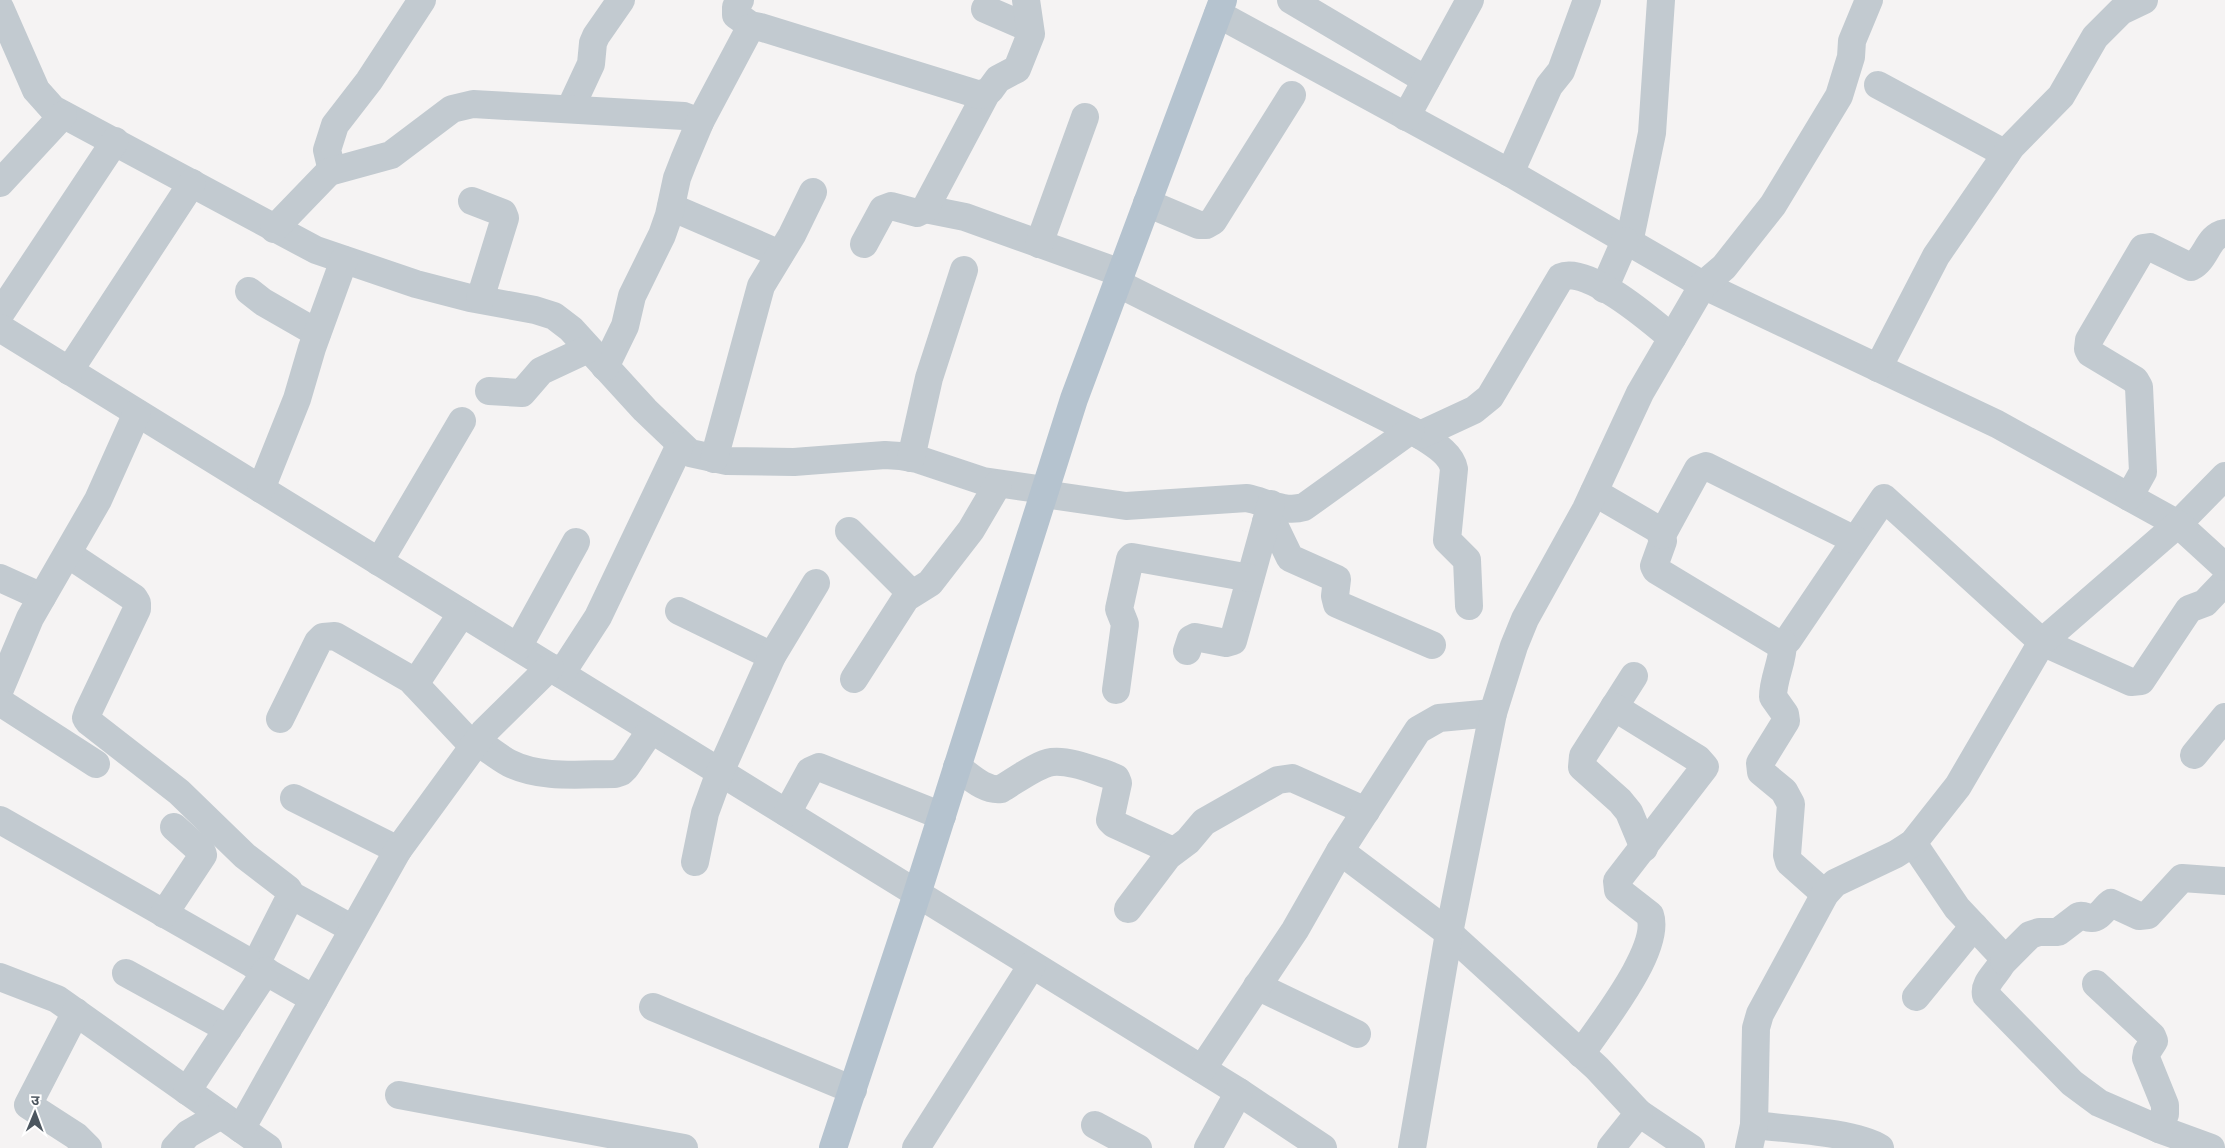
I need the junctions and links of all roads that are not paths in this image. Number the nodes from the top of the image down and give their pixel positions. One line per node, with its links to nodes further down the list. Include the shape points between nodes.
1 (422, 0): 27 (street, via 369,81 335,125 327,150)
2 (621, 0): 20 (street, via 596,36 591,64)
3 (740, 0): 14 (street, via 736,15)
4 (1026, 0): 15 (street)
5 (1291, 0): 16 (street)
6 (1470, 0): 16 (street)
7 (1588, 0): 28 (street, via 1561,71 1549,86)
8 (1661, 0): 38 (street, via 1652,133)
9 (1869, 0): 45 (street, via 1852,41 1851,57 1839,96 1773,205 1724,267)
10 (2144, 0): 26 (street, via 2121,11 2095,37 2061,96)
11 (1220, 7): 23 (street); 33 (main road)
12 (0, 8): 21 (street, via 36,90)
13 (985, 9): 15 (street)
14 (753, 27): 18 (street, via 980,95); 24 (street)
15 (1029, 28): 18 (street, via 1030,38 1017,69 998,79)
16 (1426, 80): 23 (street)
17 (1878, 85): 26 (street)
18 (986, 94): 35 (street)
19 (1292, 95): 33 (street, via 1213,221 1199,225)
20 (570, 109): 24 (street, via 684,116); 27 (street, via 462,105 391,155)
21 (63, 115): 25 (street); 29 (street)
22 (1085, 117): 40 (street)
23 (1406, 117): 28 (street)
24 (700, 122): 34 (street, via 677,178)
25 (115, 141): 30 (street); 49 (street)
26 (2006, 154): 54 (street, via 1936,256)
27 (332, 171): 36 (street, via 321,178)
28 (1510, 173): 38 (street)
29 (0, 183)
30 (192, 183): 36 (street); 55 (street)
31 (813, 192): 41 (street)
32 (472, 201): 48 (street, via 503,213 505,218)
33 (1147, 203): 44 (main road)
34 (671, 207): 41 (street); 53 (street, via 662,234 632,296 623,330)
35 (926, 209): 39 (street, via 917,213 887,206); 40 (street, via 965,217)
36 (274, 229): 42 (street)
37 (2225, 233): 68 (street, via 2214,238 2199,261 2191,267 2150,247 2143,248 2089,340 2090,353 2135,380 2139,387 2143,472)
38 (1627, 242): 45 (street); 46 (street)
39 (864, 244)
40 (1039, 244): 44 (street)
41 (780, 254): 61 (street, via 761,286)
42 (344, 260): 48 (street, via 416,284); 51 (street)
43 (964, 270): 62 (street, via 929,378)
44 (1119, 278): 59 (street); 66 (main road, via 1074,399)
45 (1703, 285): 52 (street); 54 (street)
46 (1604, 289): 52 (street, via 1638,309); 59 (street, via 1575,274 1561,277 1490,397 1474,410)
47 (249, 291): 51 (street, via 262,302)
48 (480, 299): 53 (street, via 554,316 571,329)
49 (0, 314)
50 (0, 328): 55 (street)
51 (317, 333): 65 (street, via 297,399)
52 (1672, 338): 67 (street, via 1640,393)
53 (596, 358): 56 (street, via 542,371 522,394); 60 (street)
54 (1878, 368): 68 (street, via 1997,424)
55 (69, 371): 57 (street)
56 (489, 391)
57 (137, 413): 65 (street); 75 (street, via 98,500)
58 (462, 420): 76 (street)
59 (1415, 432): 69 (street, via 1304,507); 84 (street, via 1445,453 1453,463 1446,540 1467,560)
60 (680, 445): 61 (street, via 690,453); 93 (street, via 598,617)
61 (714, 458): 62 (street, via 794,462 885,455)
62 (910, 458): 64 (street)
63 (2225, 476): 70 (street)
64 (998, 484): 66 (street); 82 (street, via 971,530 930,583)
65 (261, 489): 76 (street)
66 (1045, 492): 69 (street, via 1126,506 1247,498); 108 (main road)
67 (1594, 492): 72 (street, via 1659,530); 101 (street, via 1525,619)
68 (2129, 498): 70 (street)
69 (1268, 513): 79 (street); 89 (street, via 1290,558 1337,579 1337,604)
70 (2178, 524): 77 (street); 87 (street)
71 (849, 531): 82 (street)
72 (1662, 535): 73 (street, via 1698,469 1706,466); 88 (street, via 1654,566 1656,570 1772,641)
73 (1855, 540): 87 (street, via 1882,500 1887,499); 88 (street)
74 (576, 542): 90 (street)
75 (68, 554): 83 (street); 125 (street, via 138,603 86,718 179,792)
76 (379, 562): 86 (street)
77 (2225, 567)
78 (0, 578): 83 (street)
79 (1250, 578): 91 (street, via 1233,641 1226,643 1195,637); 98 (street, via 1132,557 1119,609 1125,624)
80 (2225, 582): 87 (street, via 2205,603 2189,609 2141,681 2131,682)
81 (816, 583): 92 (street)
82 (911, 593): 95 (street)
83 (42, 597): 97 (street)
84 (1469, 606)
85 (679, 611): 92 (street)
86 (462, 613): 90 (street); 96 (street)
87 (2042, 642): 116 (street, via 1958,786)
88 (1783, 643): 124 (street, via 1773,697 1786,721 1760,768 1784,791 1792,804 1789,862)
89 (1432, 645)
90 (518, 647): 93 (street)
91 (1187, 651)
92 (772, 656): 109 (street)
93 (556, 670): 104 (street); 105 (street)
94 (1634, 676): 100 (street)
95 (854, 679)
96 (415, 684): 103 (street, via 400,672 328,635 318,642); 105 (street)
97 (0, 689)
98 (1116, 690)
99 (0, 702): 107 (street)
100 (1614, 707): 117 (street, via 1581,763 1629,812); 117 (street, via 1698,759 1705,767)
101 (1493, 712): 111 (street, via 1439,718 1418,730); 130 (street)
102 (2225, 717): 106 (street)
103 (280, 719)
104 (652, 730): 105 (street, via 626,767 615,774 537,772 508,762); 109 (street)
105 (475, 743): 118 (street)
106 (2194, 755)
107 (96, 764)
108 (957, 767): 113 (main road); 119 (street, via 994,790 1052,762 1110,775 1118,782 1110,820)
109 (720, 772): 112 (street); 121 (street, via 705,813)
110 (294, 798): 118 (street)
111 (1366, 811): 119 (street, via 1285,777 1208,818 1188,841); 120 (street)
112 (787, 813): 113 (street, via 810,771 818,767); 123 (street)
113 (942, 816): 123 (main road)
114 (0, 820): 127 (street)
115 (174, 827): 127 (street, via 203,855)
116 (1913, 843): 124 (street, via 1835,883); 128 (street, via 1953,902)
117 (1644, 848): 144 (street, via 1616,886 1650,915 1652,921 1647,950 1642,963)
118 (398, 850): 129 (street)
119 (1173, 851): 126 (street)
120 (1340, 851): 130 (street); 137 (street, via 1295,930)
121 (696, 862)
122 (2225, 881): 131 (street, via 2182,878 2148,915 2139,916 2111,903 2097,917 2079,916 2058,932 2030,935)
123 (917, 894): 132 (street); 146 (main road)
124 (1825, 894): 154 (street, via 1760,1014 1756,1028)
125 (291, 895): 129 (street); 133 (street)
126 (1128, 909)
127 (164, 914): 133 (street)
128 (1974, 926): 131 (street, via 2003,955); 138 (street)
129 (353, 929): 139 (street)
130 (1450, 933): 144 (street); 164 (street)
131 (2004, 961): 153 (street, via 1986,986 1986,994 2086,1095)
132 (1032, 965): 145 (street); 160 (street)
133 (260, 968): 139 (street); 142 (street)
134 (126, 973): 142 (street)
135 (0, 977): 141 (street, via 57,999)
136 (2096, 984): 153 (street, via 2152,1036 2154,1041 2146,1052 2146,1058 2165,1105)
137 (1257, 986): 143 (street); 145 (street)
138 (1916, 997)
139 (314, 999): 151 (street)
140 (653, 1007): 146 (street)
141 (76, 1012): 147 (street); 155 (street, via 28,1105 76,1136)
142 (228, 1029): 147 (street)
143 (1357, 1034)
144 (1581, 1054): 150 (street)
145 (1202, 1069): 148 (street)
146 (853, 1090): 159 (main road)
147 (187, 1091): 151 (street)
148 (1239, 1092): 162 (street); 163 (street)
149 (399, 1095): 158 (street)
150 (1639, 1113): 165 (street); 166 (street)
151 (231, 1122): 156 (street, via 188,1134); 157 (street)
152 (1095, 1125): 161 (street)
153 (2159, 1129): 168 (street)
154 (1751, 1136): 167 (street, via 1847,1137)
155 (88, 1148)
156 (175, 1148)
157 (268, 1148)
158 (684, 1148)
159 (834, 1148)
160 (916, 1148)
161 (1138, 1148)
162 (1208, 1148)
163 (1323, 1148)
164 (1412, 1148)
165 (1611, 1148)
166 (1691, 1148)
167 (1880, 1148)
168 (2211, 1148)

